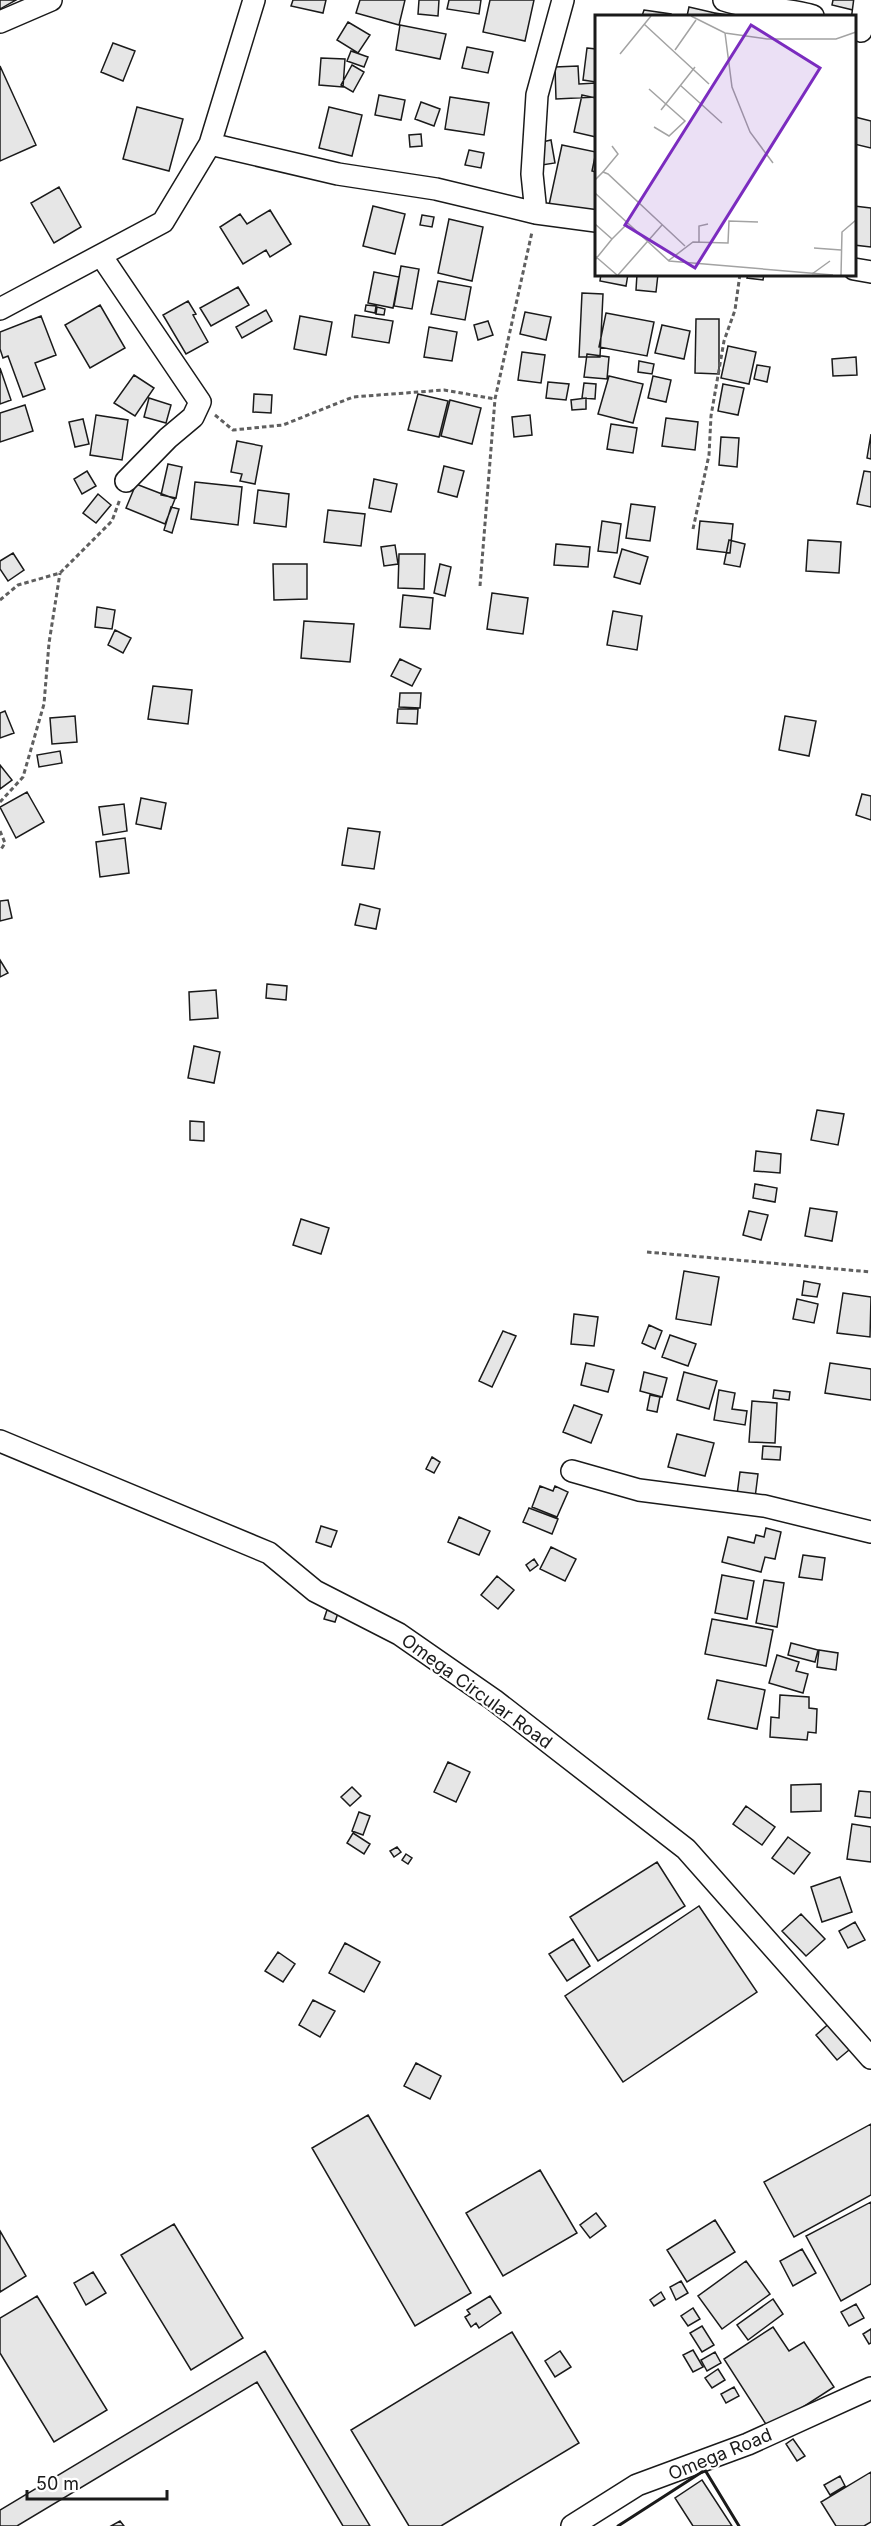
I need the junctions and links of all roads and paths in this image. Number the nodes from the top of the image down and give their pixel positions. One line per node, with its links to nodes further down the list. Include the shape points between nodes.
1 (51, 0): 7 (street)
2 (254, 0): 9 (street)
3 (563, 0): 10 (street, via 537,95 532,174)
4 (724, 0): 6 (street)
5 (864, 0): 8 (street)
6 (810, 15)
7 (0, 22)
8 (862, 31)
9 (210, 144): 10 (street); 12 (street, via 163,222)
10 (536, 213): 11 (street); 17 (path)
11 (595, 220)
12 (102, 256): 16 (street); 18 (street)
13 (856, 269): 14 (street)
14 (871, 272)
15 (740, 276): 20 (path, via 735,310 724,341 711,416 709,455)
16 (0, 309)
17 (495, 399): 18 (path, via 444,390 352,397 284,424 233,430); 22 (path)
18 (200, 402): 19 (street, via 193,417)
19 (126, 481): 21 (path, via 112,521)
20 (693, 529)
21 (60, 573): 23 (path, via 18,585); 24 (path, via 44,704 23,777)
22 (480, 586)
23 (0, 600)
24 (0, 802)
25 (0, 831): 26 (path, via 5,843)
26 (0, 851)
27 (647, 1252): 28 (path)
28 (871, 1272)
29 (0, 1441): 32 (street, Omega Circular Road, via 269,1553 315,1591 399,1634 494,1700 686,1849)
30 (572, 1471): 31 (street, via 639,1490 764,1506)
31 (871, 1532)
32 (871, 2058)
33 (871, 2388): 34 (street, Omega Road, via 748,2444 638,2486)
34 (572, 2526)

